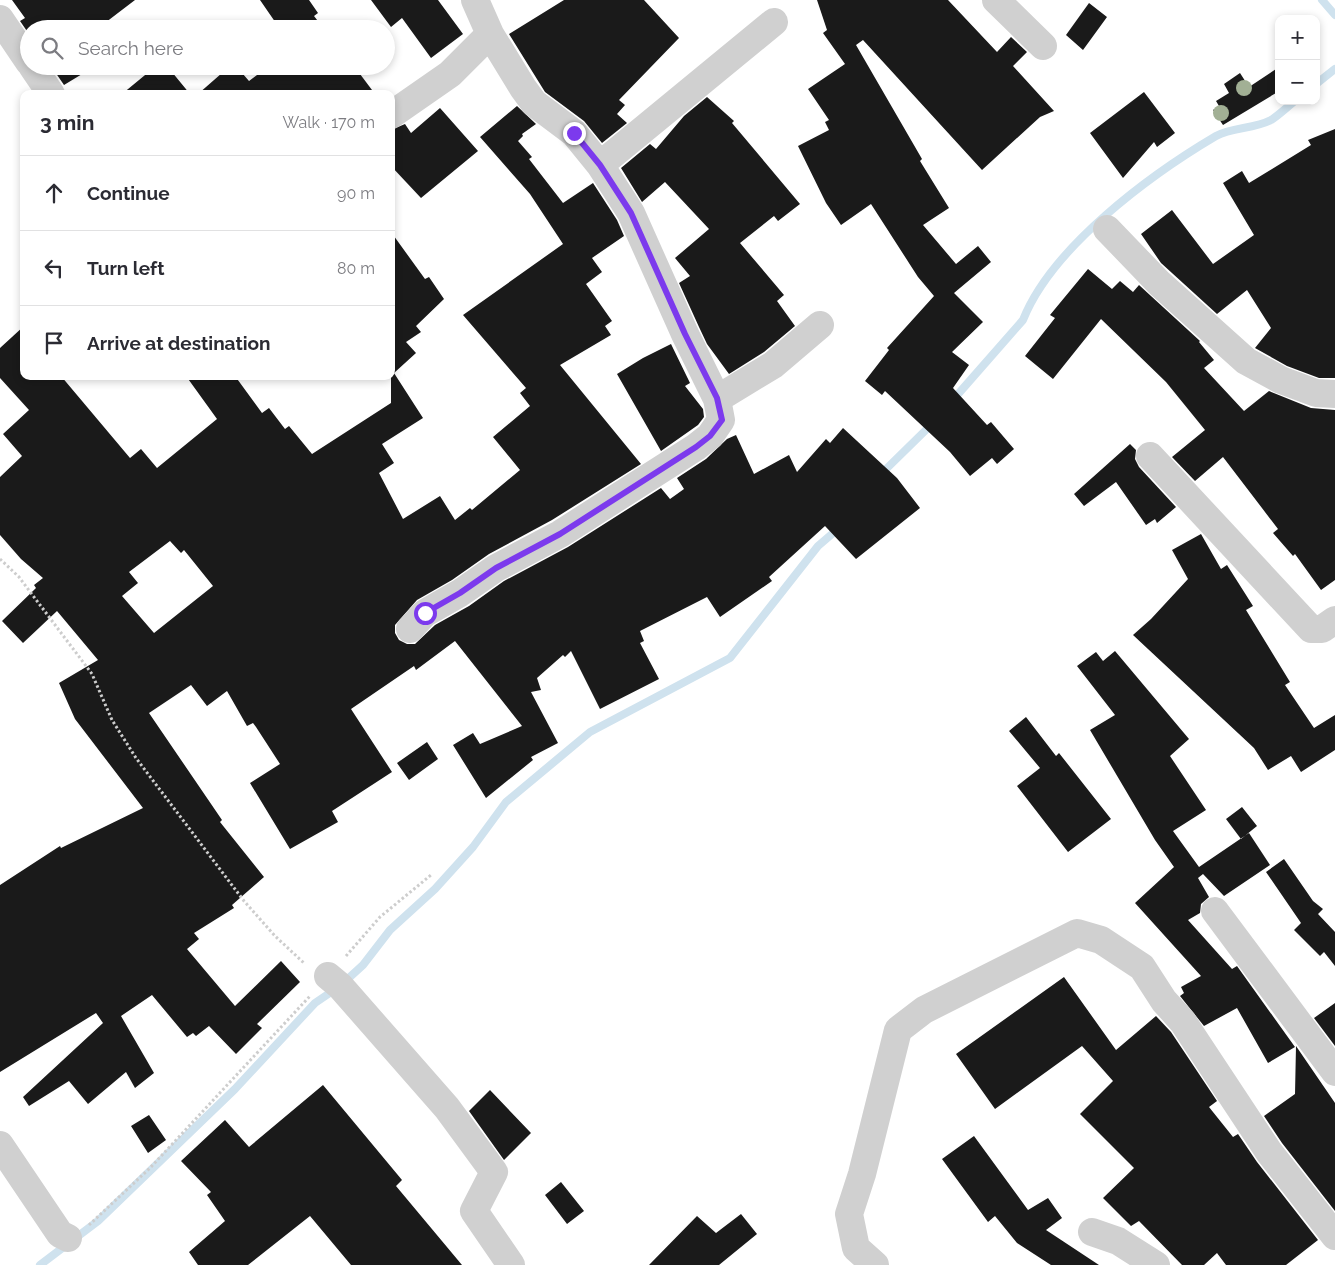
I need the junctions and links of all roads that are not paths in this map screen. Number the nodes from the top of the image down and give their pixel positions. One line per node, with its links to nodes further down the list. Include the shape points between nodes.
1 (475, 0): 5 (street)
2 (996, 0): 6 (street)
3 (0, 18): 7 (street)
4 (774, 22): 11 (street)
5 (490, 34): 10 (street, via 450,74); 11 (street, via 534,103 574,133)
6 (1043, 46)
7 (20, 48)
8 (38, 75): 9 (street)
9 (48, 90)
10 (395, 112)
11 (600, 165): 15 (street, via 631,213)
12 (1107, 229): 14 (street, via 1159,283 1246,361 1281,380 1316,393)
13 (820, 325): 15 (street, via 773,365)
14 (1335, 394)
15 (717, 398): 18 (street, via 722,420 710,436 560,534 496,568 425,613)
16 (1150, 456): 17 (street, via 1311,629 1322,629)
17 (1335, 620)
18 (410, 629)
19 (1215, 911): 21 (street)
20 (326, 979): 26 (street, via 340,986 447,1108 494,1172 474,1211)
21 (1335, 1072)
22 (0, 1145): 25 (street, via 60,1234)
23 (1092, 1232): 28 (street, via 1118,1241)
24 (1335, 1236): 27 (street, via 1269,1152 1183,1022 1164,1001 1142,967 1101,940 1077,933 924,1010 898,1030 849,1214 856,1248)
25 (68, 1238)
26 (511, 1265)
27 (875, 1265)
28 (1156, 1265)

